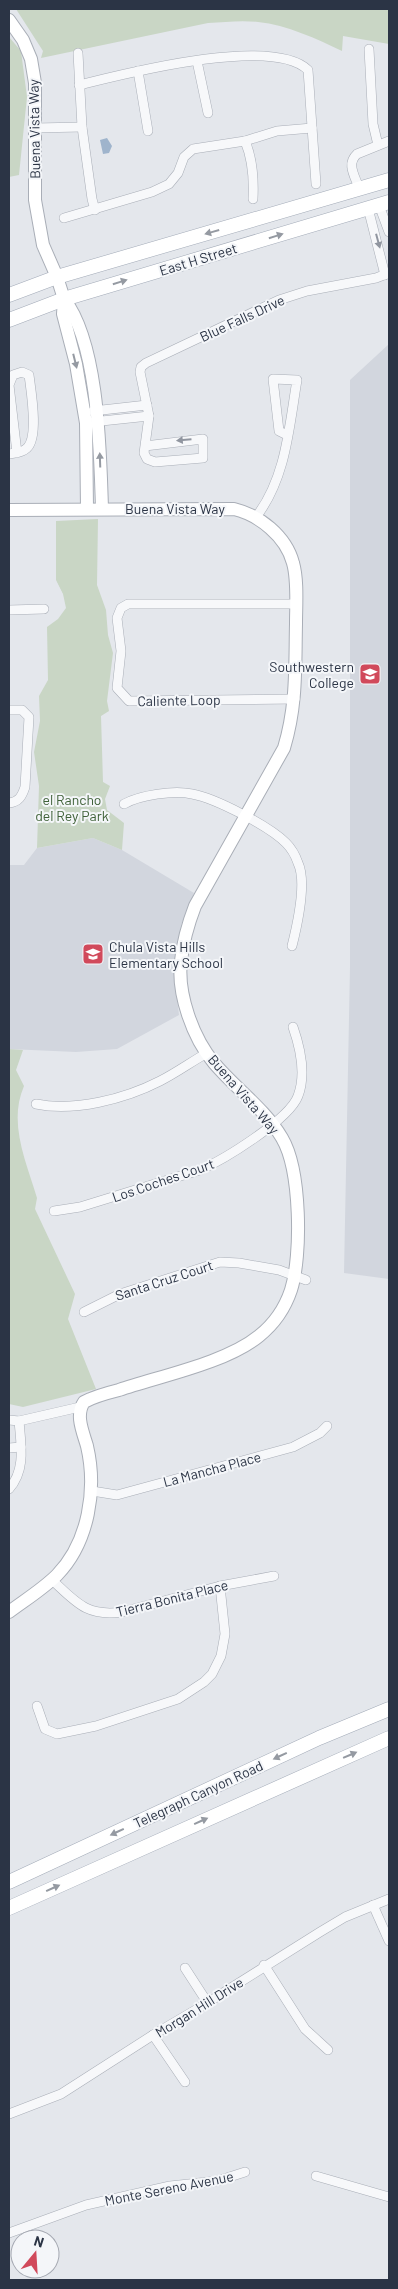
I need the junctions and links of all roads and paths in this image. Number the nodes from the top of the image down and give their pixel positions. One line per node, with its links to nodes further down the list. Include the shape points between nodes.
1 (9, 20): 9 (street, Buena Vista Way, via 23,40 31,60 35,83)
2 (369, 49): 14 (street, via 373,124)
3 (78, 53): 6 (street)
4 (197, 61): 5 (street); 7 (street); 10 (street, via 221,56 270,57 303,66 308,70)
5 (138, 71): 6 (street); 11 (street)
6 (79, 85): 8 (street)
7 (208, 113)
8 (82, 127): 9 (street); 20 (street)
9 (35, 128): 24 (street, Buena Vista Way, via 35,200 43,245)
10 (312, 128): 12 (street, via 277,132); 16 (street)
11 (148, 131)
12 (245, 141): 18 (street, via 254,182); 20 (street, via 194,149 184,157 178,173 169,184)
13 (389, 141): 14 (street)
14 (378, 144): 17 (street, via 353,157 350,166)
15 (389, 180): 17 (main road, East H Street)
16 (316, 184)
17 (359, 188): 24 (main road, East H Street, one-way to 24)
18 (253, 199)
19 (379, 205): 22 (street); 23 (street, Blue Falls Drive, one-way to 23); 26 (main road, East H Street, one-way to 19)
20 (95, 210): 21 (street)
21 (64, 218)
22 (389, 232)
23 (387, 274): 28 (street, Blue Falls Drive, via 279,300 146,363 140,372)
24 (57, 277): 25 (main road, East H Street); 26 (street, Buena Vista Way)
25 (9, 295)
26 (64, 299): 27 (main road, East H Street); 30 (street, Buena Vista Way, via 63,314)
27 (9, 320)
28 (147, 405): 29 (street, Blue Falls Drive); 30 (street)
29 (149, 416): 30 (street); 32 (street, Blue Falls Drive)
30 (91, 417): 34 (street, Buena Vista Way, one-way to 30); 35 (street, Buena Vista Way)
31 (287, 435): 31 (street, via 278,431 273,379 297,380); 37 (street, via 278,478)
32 (145, 446): 32 (street, one-way to 32, via 147,459 155,462 203,458 204,439)
33 (13, 454): 33 (street, via 27,449 32,438 29,375 22,372 10,378 9,385)
34 (102, 508): 35 (street, Buena Vista Way); 37 (street, Buena Vista Way, via 226,508)
35 (87, 509): 36 (street)
36 (9, 510)
37 (256, 517): 38 (street, Buena Vista Way, via 272,530 293,563)
38 (296, 604): 41 (street, Buena Vista Way); 41 (street, Caliente Loop, via 128,604 121,608 117,618 121,651 117,688 129,701)
39 (44, 609): 40 (street)
40 (9, 610)
41 (295, 699): 45 (street, Buena Vista Way, via 284,748)
42 (9, 710): 43 (street, via 22,710 29,717 25,787 18,801)
43 (9, 803)
44 (124, 804): 45 (street, via 145,796 190,793 212,800)
45 (244, 817): 46 (street, via 274,833 299,863 301,901); 48 (street, Buena Vista Way, via 195,906 186,930 180,963 185,1004)
46 (292, 946)
47 (293, 1027): 50 (street, Los Coches Court, via 300,1057 298,1095 293,1106)
48 (207, 1053): 49 (street, via 158,1082 90,1105 57,1107); 50 (street, Buena Vista Way)
49 (36, 1104)
50 (272, 1123): 51 (street, Los Coches Court, via 218,1162 200,1170 80,1207); 52 (street, Buena Vista Way, via 283,1140 294,1169)
51 (54, 1211)
52 (300, 1278): 53 (street, Santa Cruz Court, via 239,1262 220,1262 120,1294); 54 (street, Buena Vista Way, via 280,1313 248,1344 230,1354 88,1400)
53 (84, 1312)
54 (80, 1407): 56 (street); 61 (street, via 90,1459)
55 (9, 1420): 56 (street)
56 (19, 1421): 59 (street)
57 (327, 1426): 61 (street, La Mancha Place, via 291,1448 117,1495)
58 (9, 1448): 59 (street)
59 (21, 1448): 60 (street, via 20,1471)
60 (9, 1489)
61 (92, 1491): 63 (street, via 75,1551)
62 (274, 1576): 64 (street, Tierra Bonita Place)
63 (51, 1579): 64 (street, Tierra Bonita Place, via 78,1605 107,1614); 65 (street)
64 (220, 1586): 66 (street, via 226,1634 221,1656 204,1682 178,1699 96,1726 57,1734 45,1729)
65 (9, 1612)
66 (37, 1706)
67 (389, 1709): 69 (main road, Telegraph Canyon Road, one-way to 69, via 318,1738)
68 (389, 1738): 72 (main road, Telegraph Canyon Road, one-way to 68)
69 (9, 1882)
70 (389, 1899): 71 (street, Morgan Hill Drive)
71 (373, 1905): 73 (street); 74 (street, Morgan Hill Drive, via 346,1917)
72 (9, 1908)
73 (389, 1941)
74 (264, 1966): 76 (street, Morgan Hill Drive); 78 (street, via 305,2029)
75 (185, 1968): 76 (street)
76 (207, 2002): 77 (street, Morgan Hill Drive)
77 (153, 2035): 79 (street); 80 (street, Morgan Hill Drive, via 61,2094)
78 (328, 2050)
79 (185, 2082)
80 (9, 2114)
81 (245, 2172): 84 (street, Monte Sereno Avenue, via 217,2181 170,2186 86,2205)
82 (316, 2176): 83 (street)
83 (389, 2197)
84 (9, 2233)

